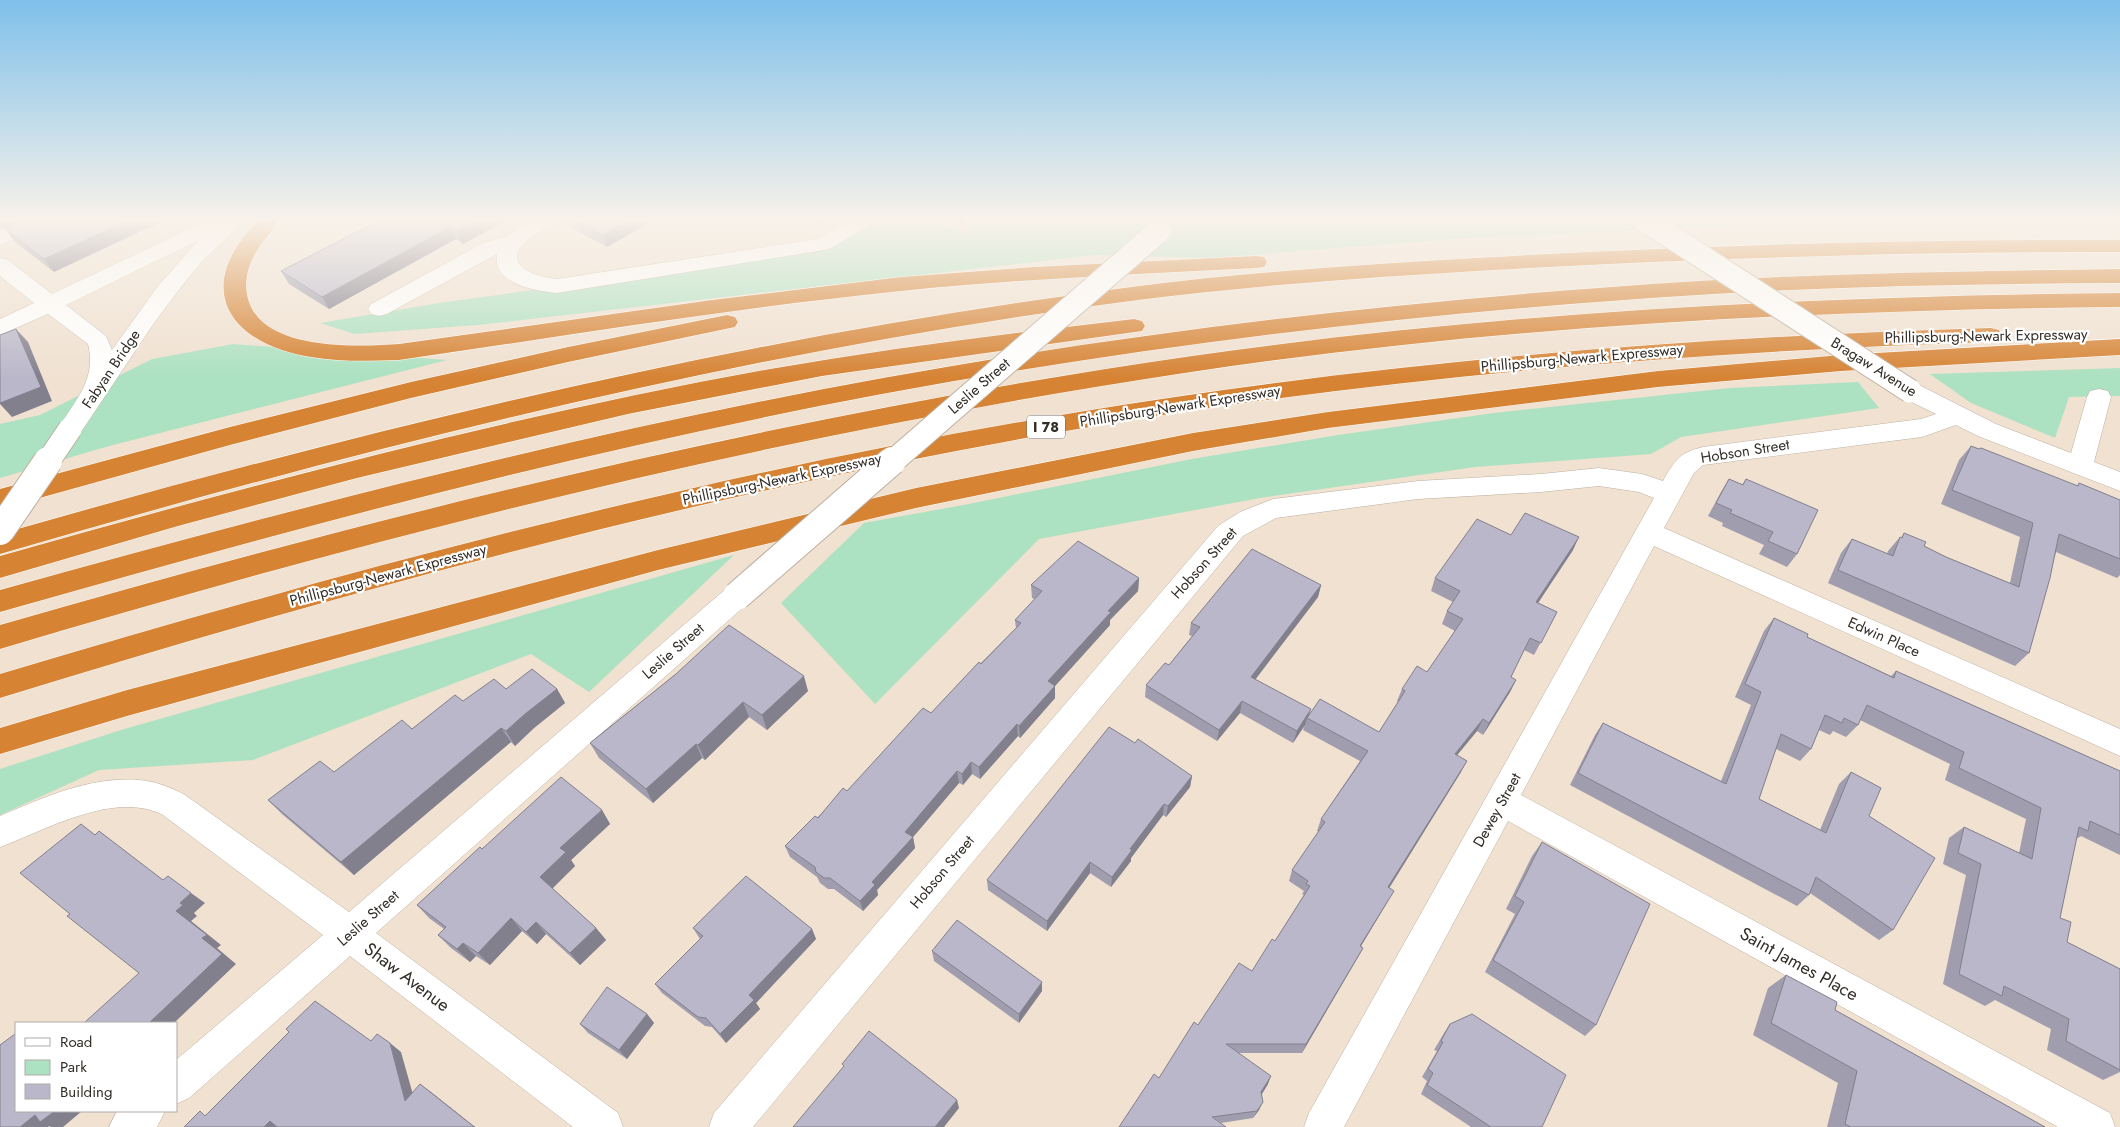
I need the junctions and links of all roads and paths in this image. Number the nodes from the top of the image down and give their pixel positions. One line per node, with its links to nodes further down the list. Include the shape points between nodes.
1 (10, 273): 16 (street)
2 (115, 273): 16 (street)
3 (180, 273): 22 (street, Fabyan Bridge)
4 (238, 273): 12 (highway, via 234,293 240,311 256,328 298,347 334,352 399,352 806,295)
5 (446, 273): 17 (street)
6 (513, 273): 7 (street, via 525,281 557,286)
7 (647, 273)
8 (1042, 273): 12 (highway)
9 (1111, 273): 39 (street, Leslie Street, bridge)
10 (1350, 273): 30 (highway, via 1128,294 966,317 790,349 447,423 194,488)
11 (1727, 273): 23 (street, Bragaw Avenue, bridge, via 1910,391)
12 (1014, 274): 27 (highway, via 865,296 578,352 309,415)
13 (2120, 276): 14 (highway, via 1860,279)
14 (1609, 292): 31 (highway, via 1214,317 912,354 818,369 500,434 244,499); 32 (highway, via 1269,326 1006,364 837,396 622,440 414,489)
15 (2120, 300): 33 (highway, via 1847,304 1580,320 1330,346 1064,384 876,417 568,484 262,561)
16 (50, 304): 18 (street); 22 (street, via 93,336 100,348 100,372)
17 (379, 309)
18 (0, 328)
19 (2120, 333): 34 (highway, Phillipsburg-Newark Expressway / I 78, via 1920,337 1676,349 1411,374 1130,413 948,444 649,508 296,599)
20 (2120, 347): 35 (highway, via 1859,362 1667,378 1359,415 1193,442 916,498 658,560)
21 (2099, 397): 24 (street)
22 (91, 398): 28 (street, Fabyan Bridge, bridge)
23 (1954, 414): 24 (street, Bragaw Avenue); 26 (street, Hobson Street, via 1942,422 1916,428 1695,458 1684,467)
24 (2080, 467): 25 (street, Bragaw Avenue)
25 (2120, 482)
26 (1669, 493): 29 (street, Dewey Street); 44 (street, Hobson Street, via 1642,483 1599,477 1439,488 1281,508 1259,514 1236,526)
27 (0, 499)
28 (0, 530)
29 (1648, 532): 36 (street, Edwin Place); 37 (street, Dewey Street)
30 (0, 544)
31 (0, 567)
32 (0, 601)
33 (0, 637)
34 (0, 686)
35 (0, 741)
36 (2120, 743)
37 (1502, 801): 45 (street, Dewey Street); 46 (street, Saint James Place)
38 (0, 832): 39 (street, Shaw Avenue, via 68,805 98,798 117,794 156,797 174,805)
39 (350, 934): 40 (street, Leslie Street); 43 (street, Shaw Avenue)
40 (178, 1083)
41 (145, 1112): 42 (street)
42 (128, 1127)
43 (604, 1127)
44 (728, 1127)
45 (1323, 1127)
46 (2096, 1127)

